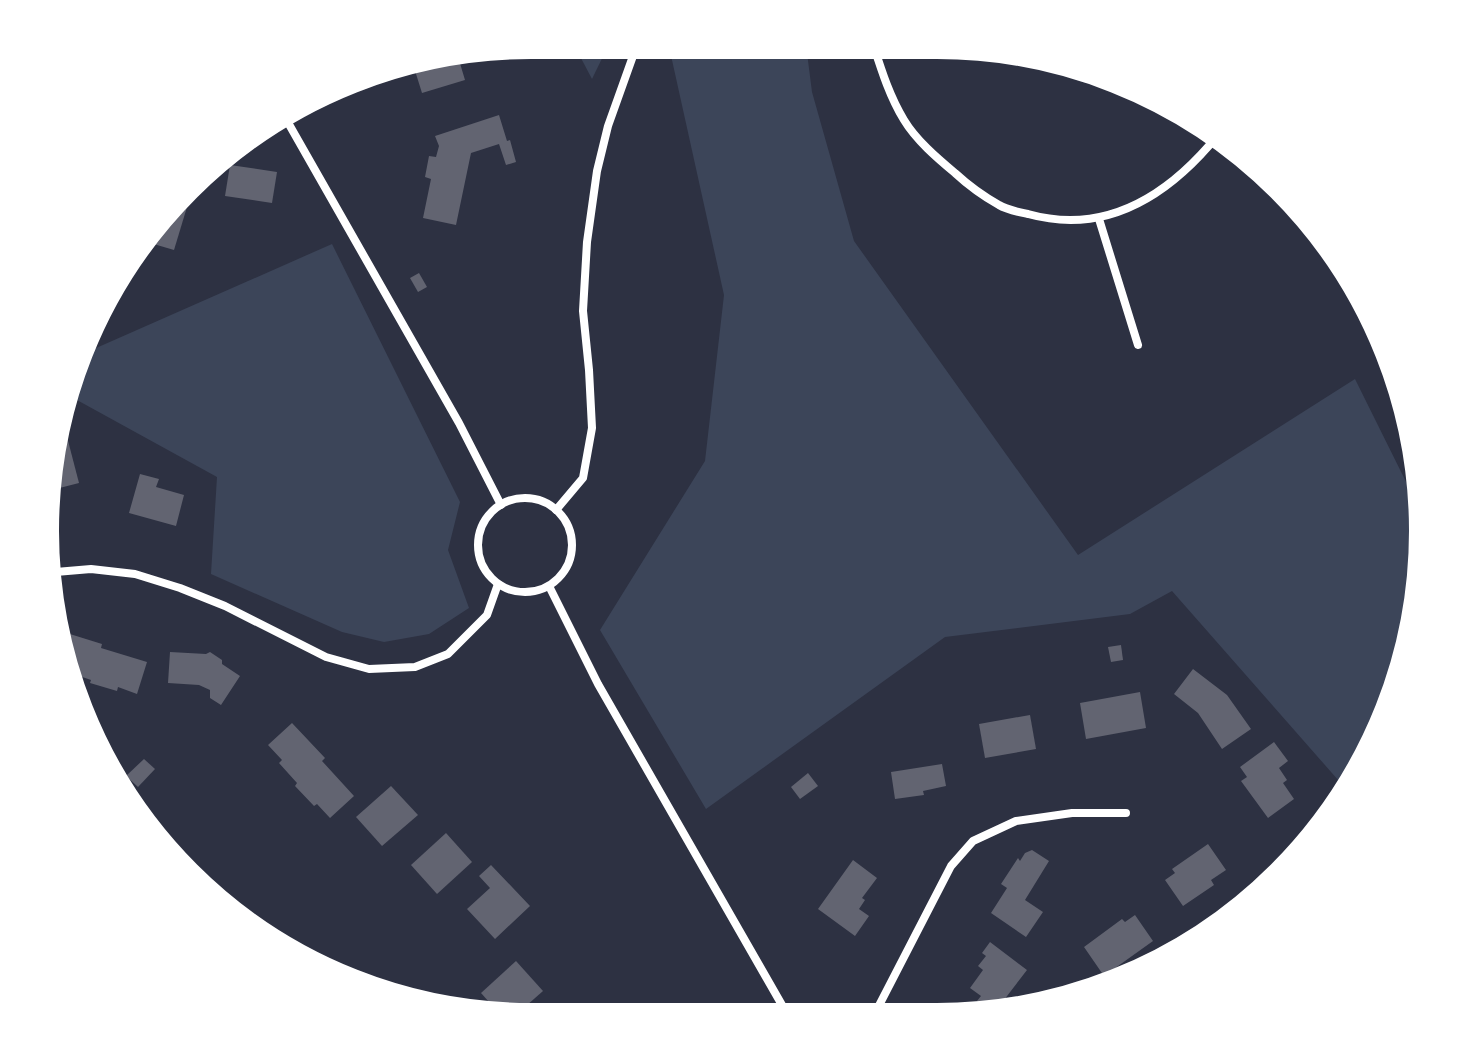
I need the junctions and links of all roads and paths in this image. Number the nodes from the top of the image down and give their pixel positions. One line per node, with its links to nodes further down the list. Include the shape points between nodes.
1 (634, 54): 8 (street, via 608,126 587,242 583,311 592,428 583,478)
2 (876, 54): 5 (street, via 905,122 964,181 1002,207 1040,218)
3 (287, 121): 7 (street)
4 (1213, 142): 5 (street, via 1180,176 1121,212)
5 (1099, 219): 6 (street)
6 (1138, 345)
7 (501, 505): 8 (street, via 529,498); 10 (street, via 481,528 478,544 480,559)
8 (556, 510): 11 (street, via 571,535 572,550 568,564)
9 (56, 572): 10 (street, via 135,574 225,606 326,657 369,669 415,667 448,654 487,615)
10 (498, 584): 11 (street, via 523,592)
11 (549, 586): 13 (street, via 598,684)
12 (1126, 813): 14 (street, via 1016,821 973,841 951,866)
13 (784, 1008)
14 (878, 1008)

